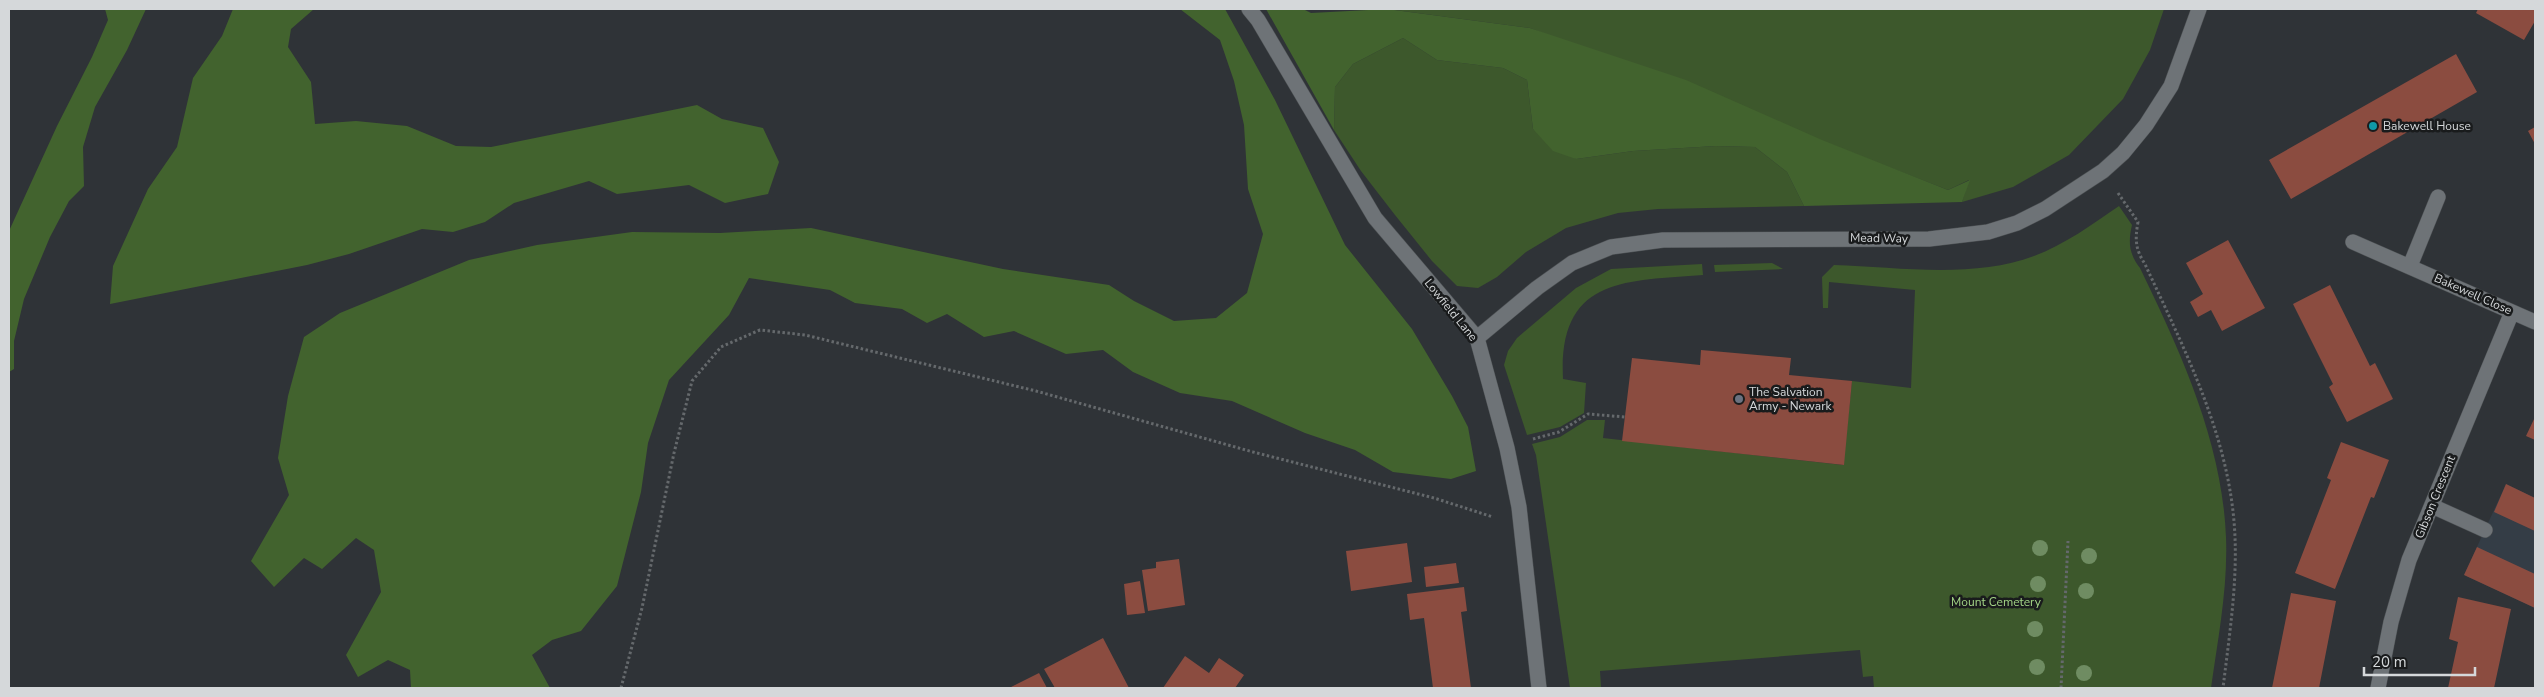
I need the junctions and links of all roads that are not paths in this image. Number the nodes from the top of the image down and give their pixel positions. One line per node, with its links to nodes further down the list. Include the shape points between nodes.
1 (1249, 9): 8 (street, Lowfield Lane, via 1375,218)
2 (2199, 9): 8 (street, Mead Way, via 2171,86 2123,153 2103,172 2017,223 1988,232 1929,239 1663,240 1611,247 1572,263)
3 (2438, 197): 5 (street)
4 (2352, 242): 5 (street, Bakewell Close)
5 (2410, 266): 6 (street, Bakewell Close)
6 (2512, 312): 7 (street, Bakewell Close); 9 (street, Gibson Crescent)
7 (2535, 322)
8 (1477, 338): 11 (street, Lowfield Lane, via 1506,448 1522,527)
9 (2432, 506): 10 (street); 12 (street, Gibson Crescent, via 2410,560 2391,622)
10 (2485, 530)
11 (1539, 688)
12 (2378, 688)

